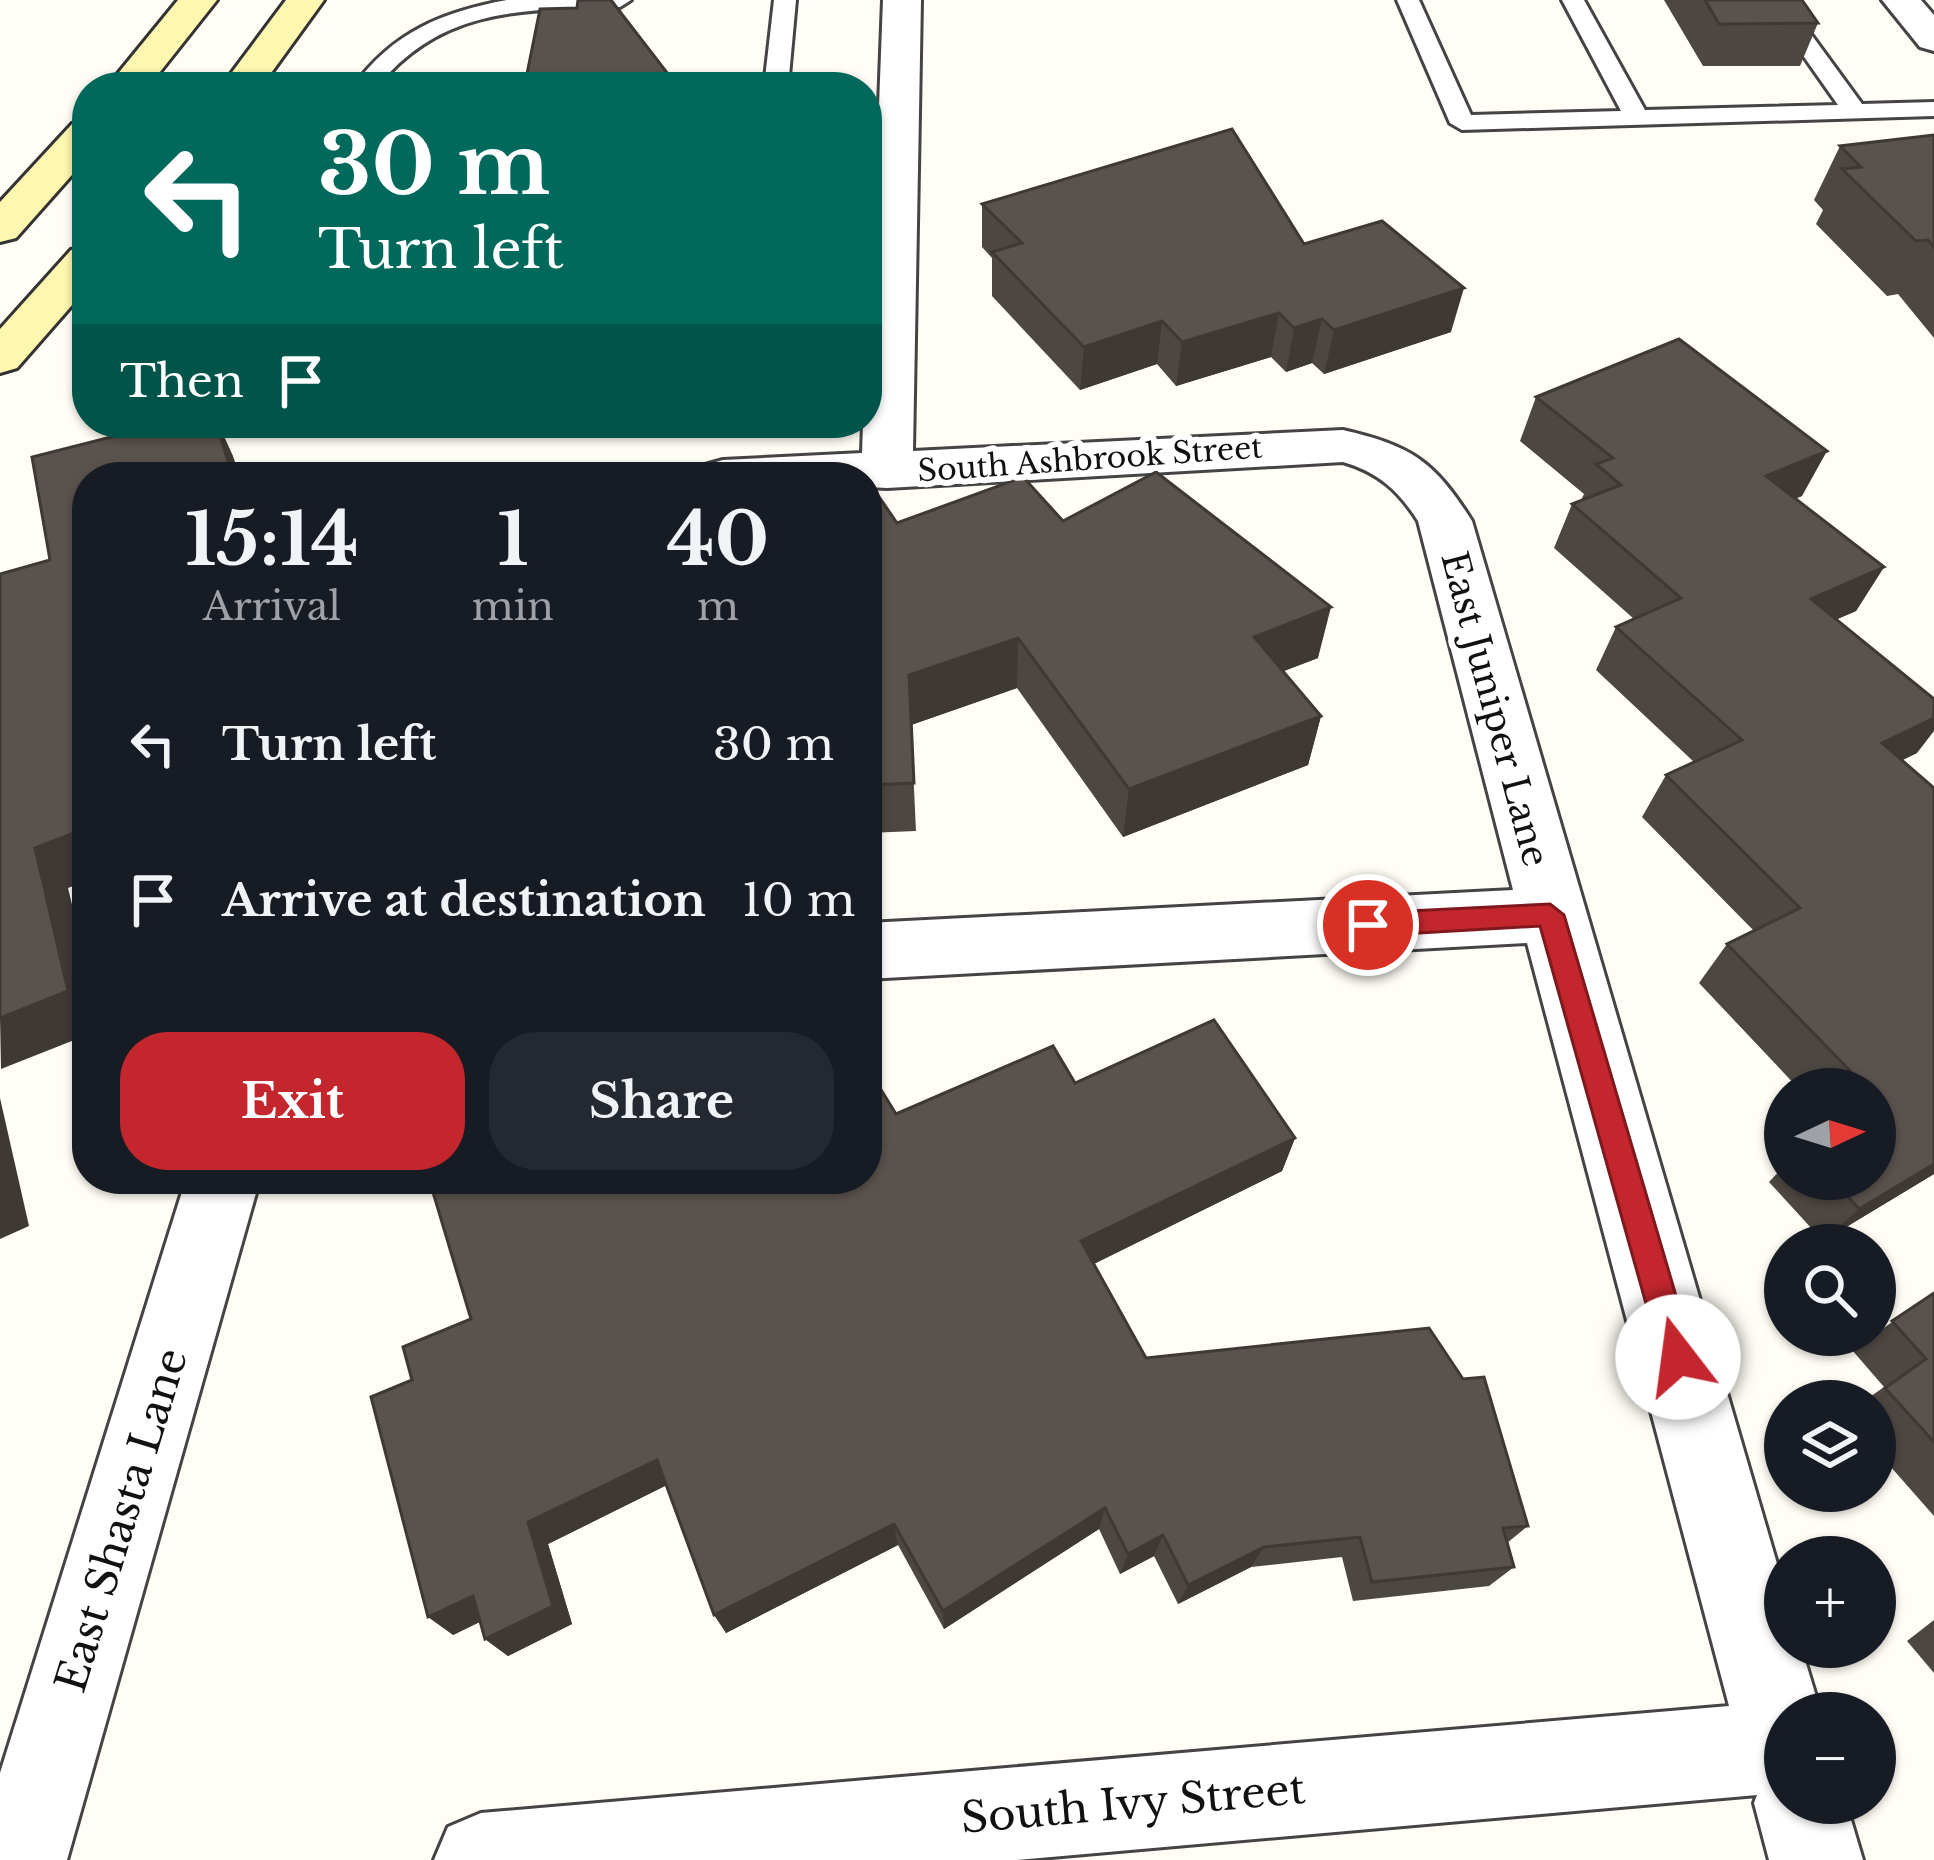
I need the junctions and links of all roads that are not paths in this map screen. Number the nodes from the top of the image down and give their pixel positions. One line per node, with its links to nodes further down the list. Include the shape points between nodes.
1 (198, 0): 11 (main road)
2 (305, 0): 12 (main road)
3 (620, 0): 13 (lane, via 460,6 421,22)
4 (785, 0): 14 (lane)
5 (902, 0): 18 (street)
6 (1408, 0): 17 (lane, via 1462,123)
7 (1573, 0): 17 (lane)
8 (1775, 0): 16 (lane)
9 (1901, 0): 10 (street)
10 (1932, 33)
11 (140, 72)
12 (253, 72)
13 (373, 72)
14 (778, 72)
15 (1934, 109): 16 (lane)
16 (1855, 111): 17 (lane)
17 (1636, 117)
18 (882, 138): 25 (street)
19 (72, 153): 20 (main road)
20 (0, 229)
21 (72, 277): 22 (main road)
22 (0, 358)
23 (1385, 454): 25 (street, South Ashbrook Street, via 1271,447); 26 (street, East Juniper Lane, via 1419,479 1445,521)
24 (882, 471): 25 (street, South Ashbrook Street)
25 (887, 471)
26 (1550, 915): 27 (street); 29 (street, East Juniper Lane)
27 (882, 950)
28 (219, 1194): 32 (street, East Shasta Lane)
29 (1770, 1692)
30 (1764, 1749): 33 (street, South Ivy Street)
31 (1806, 1824): 34 (street)
32 (20, 1860)
33 (482, 1860)
34 (1816, 1860)

